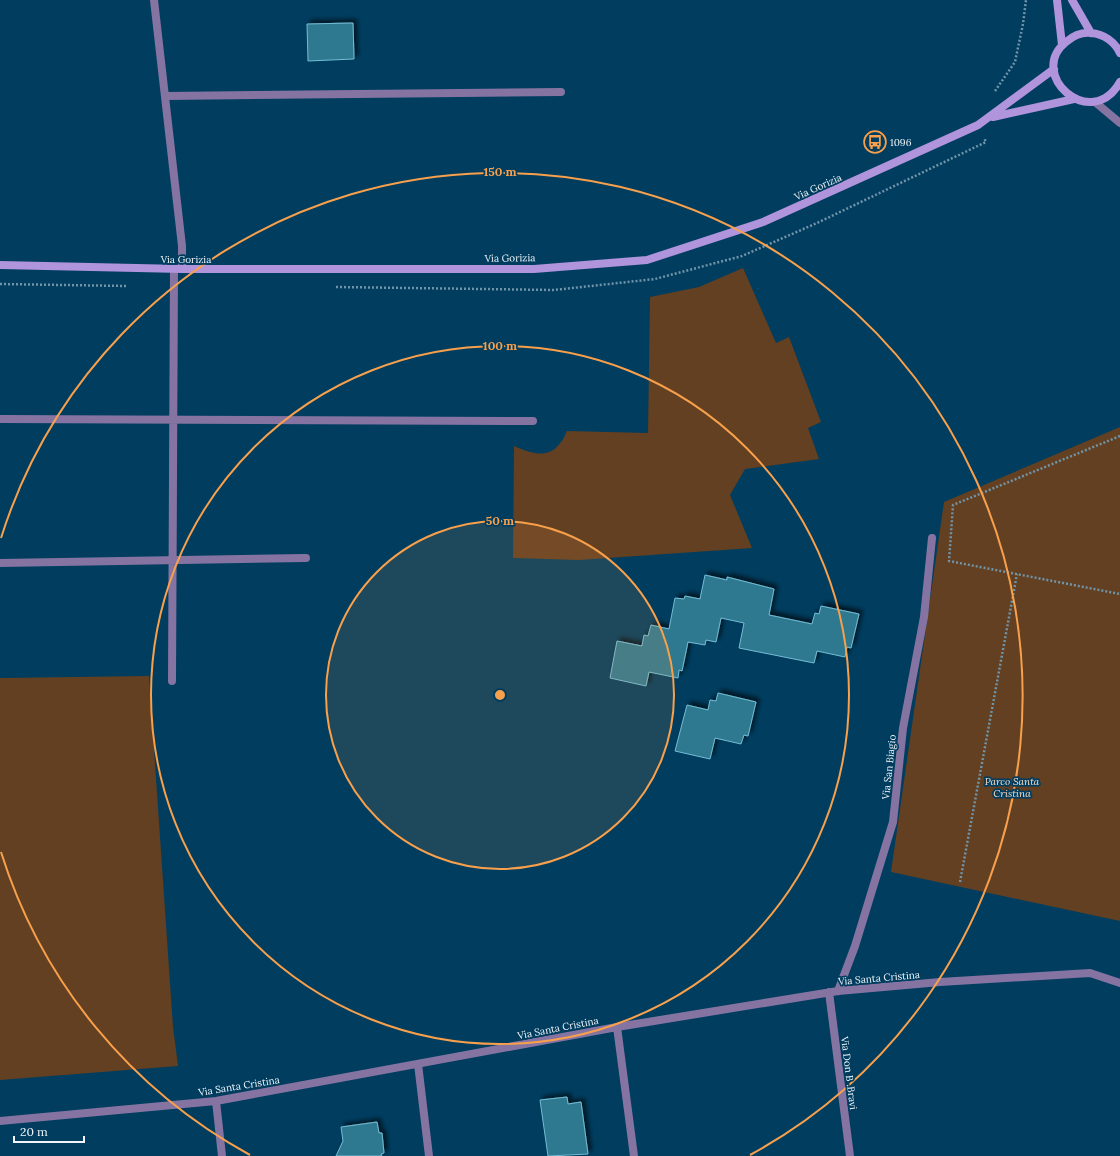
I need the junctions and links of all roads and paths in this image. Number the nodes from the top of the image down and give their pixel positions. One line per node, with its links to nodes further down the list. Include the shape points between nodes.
1 (154, 0): 12 (street)
2 (1026, 0): 11 (path, via 1015,62 995,91)
3 (1056, 0): 6 (street)
4 (1072, 0): 5 (street)
5 (1091, 33): 6 (street, via 1076,36); 7 (street, via 1102,35)
6 (1062, 45): 8 (street)
7 (1120, 51)
8 (1054, 69): 13 (street, via 1060,87); 15 (street, Via Gorizia)
9 (1120, 83): 14 (street, via 1114,92)
10 (560, 92): 12 (street)
11 (989, 95)
12 (166, 96): 20 (street, via 182,246)
13 (1074, 99): 14 (street); 15 (street, Via Gorizia)
14 (1095, 102): 16 (street)
15 (990, 117): 17 (street, Via Gorizia)
16 (1120, 122)
17 (978, 125): 18 (path); 20 (street, Via Gorizia, via 763,222 647,260 534,269)
18 (986, 142)
19 (0, 265): 20 (street, Via Gorizia)
20 (178, 269): 22 (street)
21 (0, 419): 22 (street)
22 (174, 420): 23 (street); 27 (street)
23 (534, 421)
24 (1120, 436): 29 (path, via 953,505 949,561)
25 (932, 538): 34 (street, Via San Biagio, via 924,617 903,728 893,822 858,939)
26 (306, 558): 27 (street)
27 (174, 559): 28 (street); 31 (street)
28 (0, 563)
29 (1017, 574): 30 (path); 32 (path)
30 (1120, 594)
31 (172, 681)
32 (960, 882)
33 (1120, 983): 34 (street, Via Santa Cristina, via 1090,973)
34 (838, 991): 35 (street, Via Santa Cristina)
35 (829, 992): 36 (street, Via Santa Cristina); 43 (street, Via Don B .Bravi)
36 (617, 1027): 37 (street, Via Santa Cristina); 42 (street)
37 (418, 1064): 38 (street, Via Santa Cristina); 41 (street)
38 (216, 1101): 39 (street, Via Santa Cristina); 40 (street)
39 (0, 1121)
40 (222, 1156)
41 (429, 1156)
42 (634, 1156)
43 (850, 1156)

